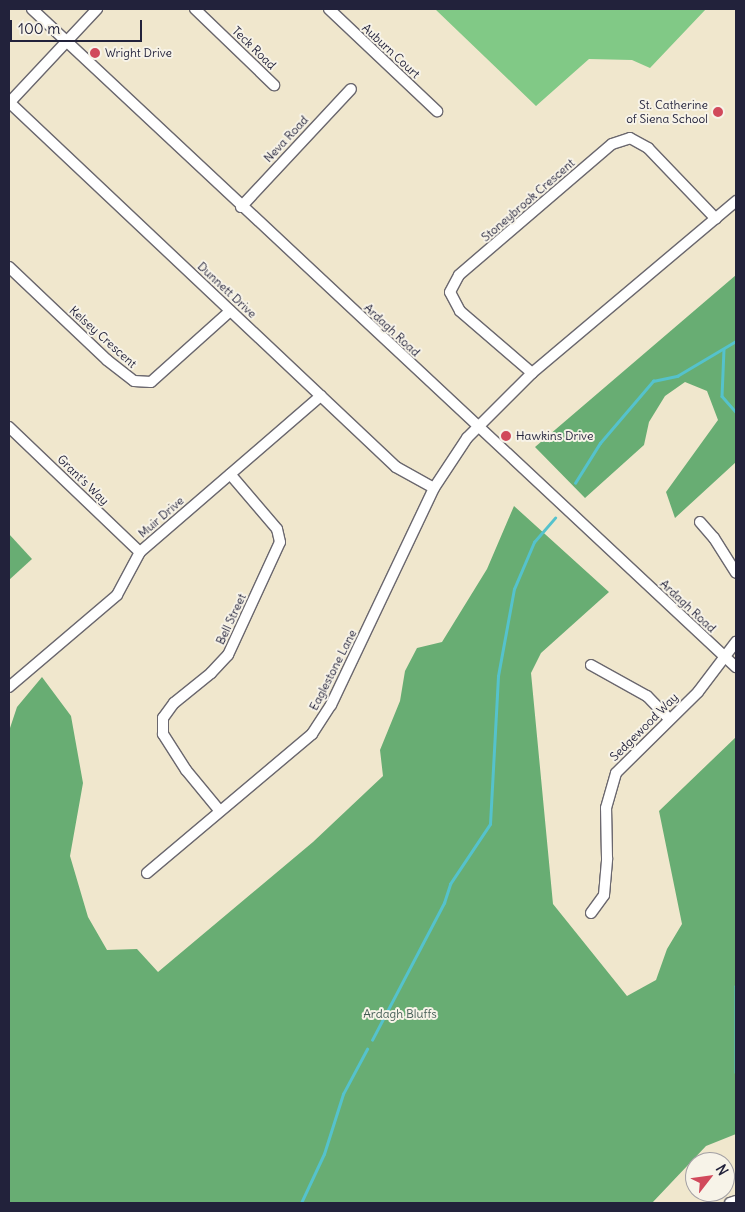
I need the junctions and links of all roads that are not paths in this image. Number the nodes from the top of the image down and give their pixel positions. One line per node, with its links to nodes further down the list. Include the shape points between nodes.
1 (32, 9): 5 (street, Ardagh Road)
2 (98, 9): 5 (street)
3 (195, 9): 6 (street, Teck Road)
4 (329, 9): 9 (street, Auburn Court)
5 (67, 42): 8 (street); 11 (street, Ardagh Road)
6 (274, 85)
7 (351, 89): 11 (street, Neva Road)
8 (9, 102): 14 (street, Dunnett Drive)
9 (436, 111)
10 (736, 202): 12 (street)
11 (241, 208): 18 (street, Ardagh Road)
12 (716, 219): 15 (street); 15 (street, Stoneybrook Crescent, via 648,148 630,138 612,144 460,275 450,292 460,311)
13 (9, 267): 14 (street, Kelsey Crescent, via 107,360 134,381 151,382)
14 (230, 311): 16 (street, Dunnett Drive)
15 (532, 373): 18 (street)
16 (321, 396): 19 (street, Muir Drive); 20 (street, Dunnett Drive, via 396,467)
17 (9, 427): 22 (street, Grant's Way)
18 (478, 427): 20 (street, Eaglestone Lane); 25 (street, Ardagh Road)
19 (230, 474): 22 (street, Muir Drive); 30 (street, Bell Street, via 277,529 280,542 228,655 174,703 163,718 163,734 186,770)
20 (434, 488): 30 (street, Eaglestone Lane, via 331,705 312,734)
21 (700, 522): 23 (street)
22 (140, 552): 28 (street, Muir Drive, via 117,595)
23 (736, 573)
24 (736, 642): 25 (street, Sedgewood Way)
25 (723, 655): 27 (street, Ardagh Road); 29 (street, Sedgewood Way, via 698,692)
26 (591, 665): 29 (street, via 647,696)
27 (736, 668)
28 (9, 687)
29 (669, 719): 32 (street, Sedgewood Way, via 625,761 611,785 606,808 604,895)
30 (219, 810): 31 (street, Eaglestone Lane)
31 (147, 873)
32 (591, 913)
33 (736, 1201): 34 (street)
34 (730, 1203)

